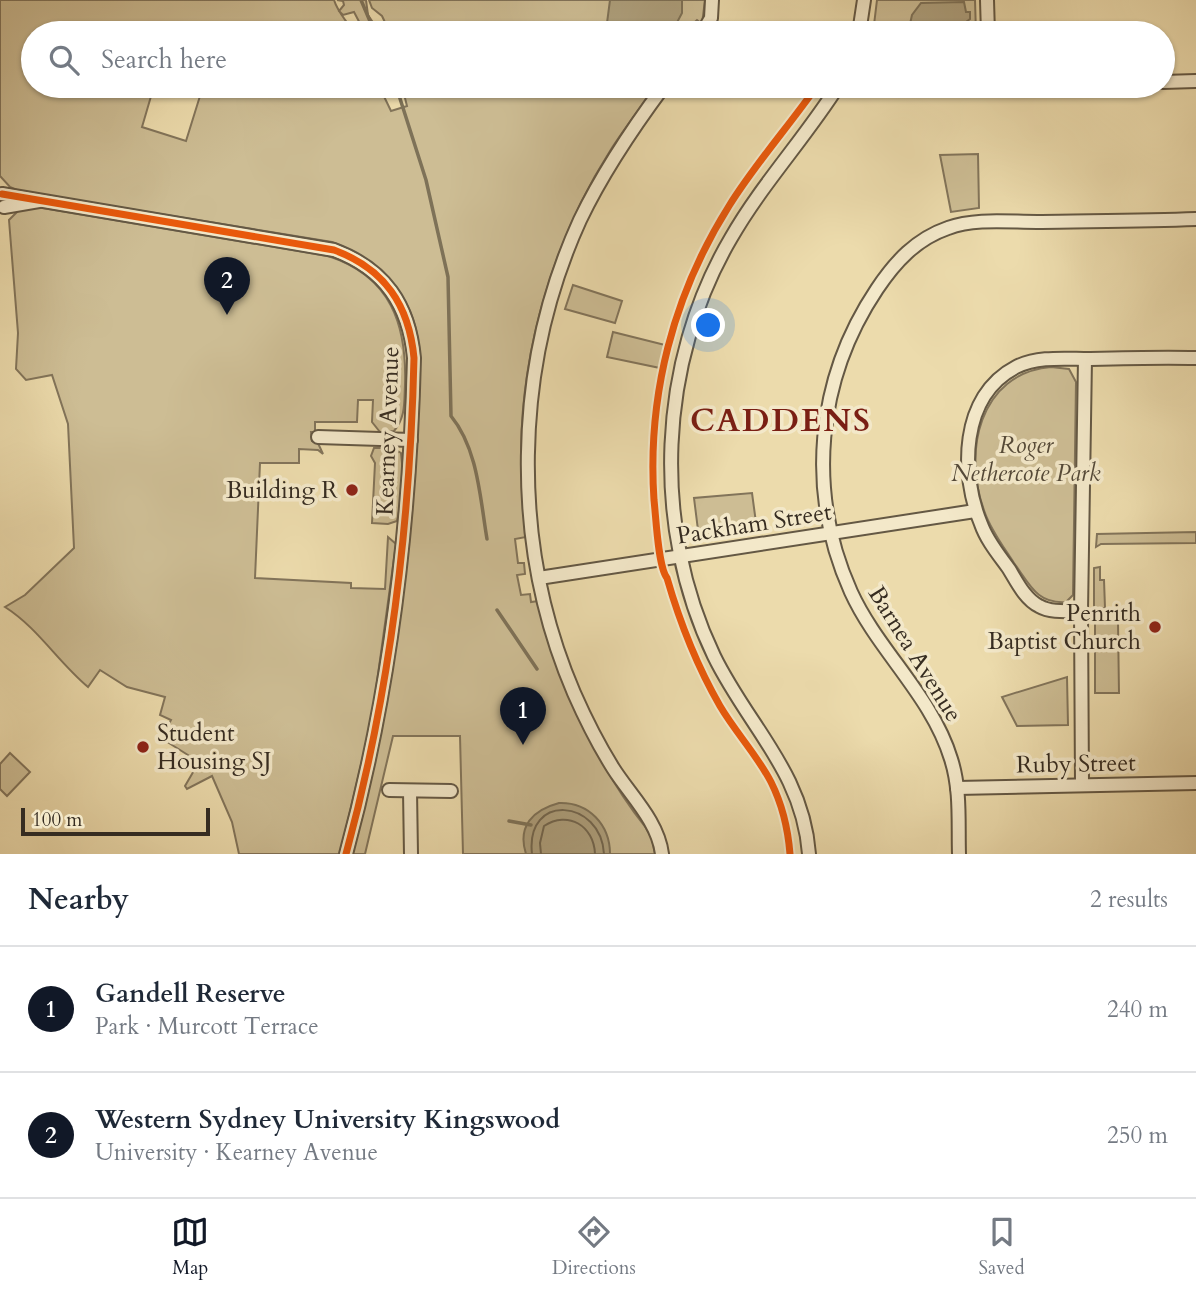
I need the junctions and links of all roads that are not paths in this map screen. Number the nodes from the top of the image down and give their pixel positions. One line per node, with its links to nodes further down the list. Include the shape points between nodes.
1 (712, 0): 4 (street)
2 (864, 0): 5 (street)
3 (987, 0): 6 (street)
4 (709, 21)
5 (861, 21)
6 (988, 21)
7 (1196, 81): 8 (street)
8 (1175, 82)
9 (655, 98): 20 (street, via 599,183 565,256 548,312 534,378 528,463 530,523)
10 (829, 98): 19 (street, via 737,228 696,316 680,373 672,435 672,497)
11 (1, 201): 16 (street, Kearney Avenue, via 40,201 320,247 350,256 377,275 405,315 414,358)
12 (1196, 219): 18 (street, Barnea Avenue, via 970,223 943,229 915,245 861,314 834,379 822,462)
13 (1196, 358): 14 (street)
14 (1085, 359): 17 (street, via 1030,362 1009,371 989,388 968,446); 21 (street)
15 (318, 437): 16 (street)
16 (411, 440): 28 (street, Kearney Avenue, via 406,515 381,695)
17 (975, 510): 18 (street, Packham Street); 21 (street, via 988,539 1031,600 1050,610)
18 (831, 533): 19 (street, Packham Street); 24 (street, Barnea Avenue, via 862,613 940,730)
19 (681, 557): 20 (street, Packham Street); 31 (street, via 712,652 793,787)
20 (539, 578): 30 (street, via 573,690 612,767 654,828)
21 (1081, 611): 23 (street)
22 (1196, 783): 23 (street, Ruby Street)
23 (1082, 784): 24 (street, Ruby Street)
24 (957, 788): 32 (street, Barnea Avenue)
25 (389, 790): 26 (street)
26 (410, 791): 27 (street); 29 (street)
27 (451, 791)
28 (346, 854)
29 (411, 854)
30 (662, 854)
31 (809, 854)
32 (959, 854)

